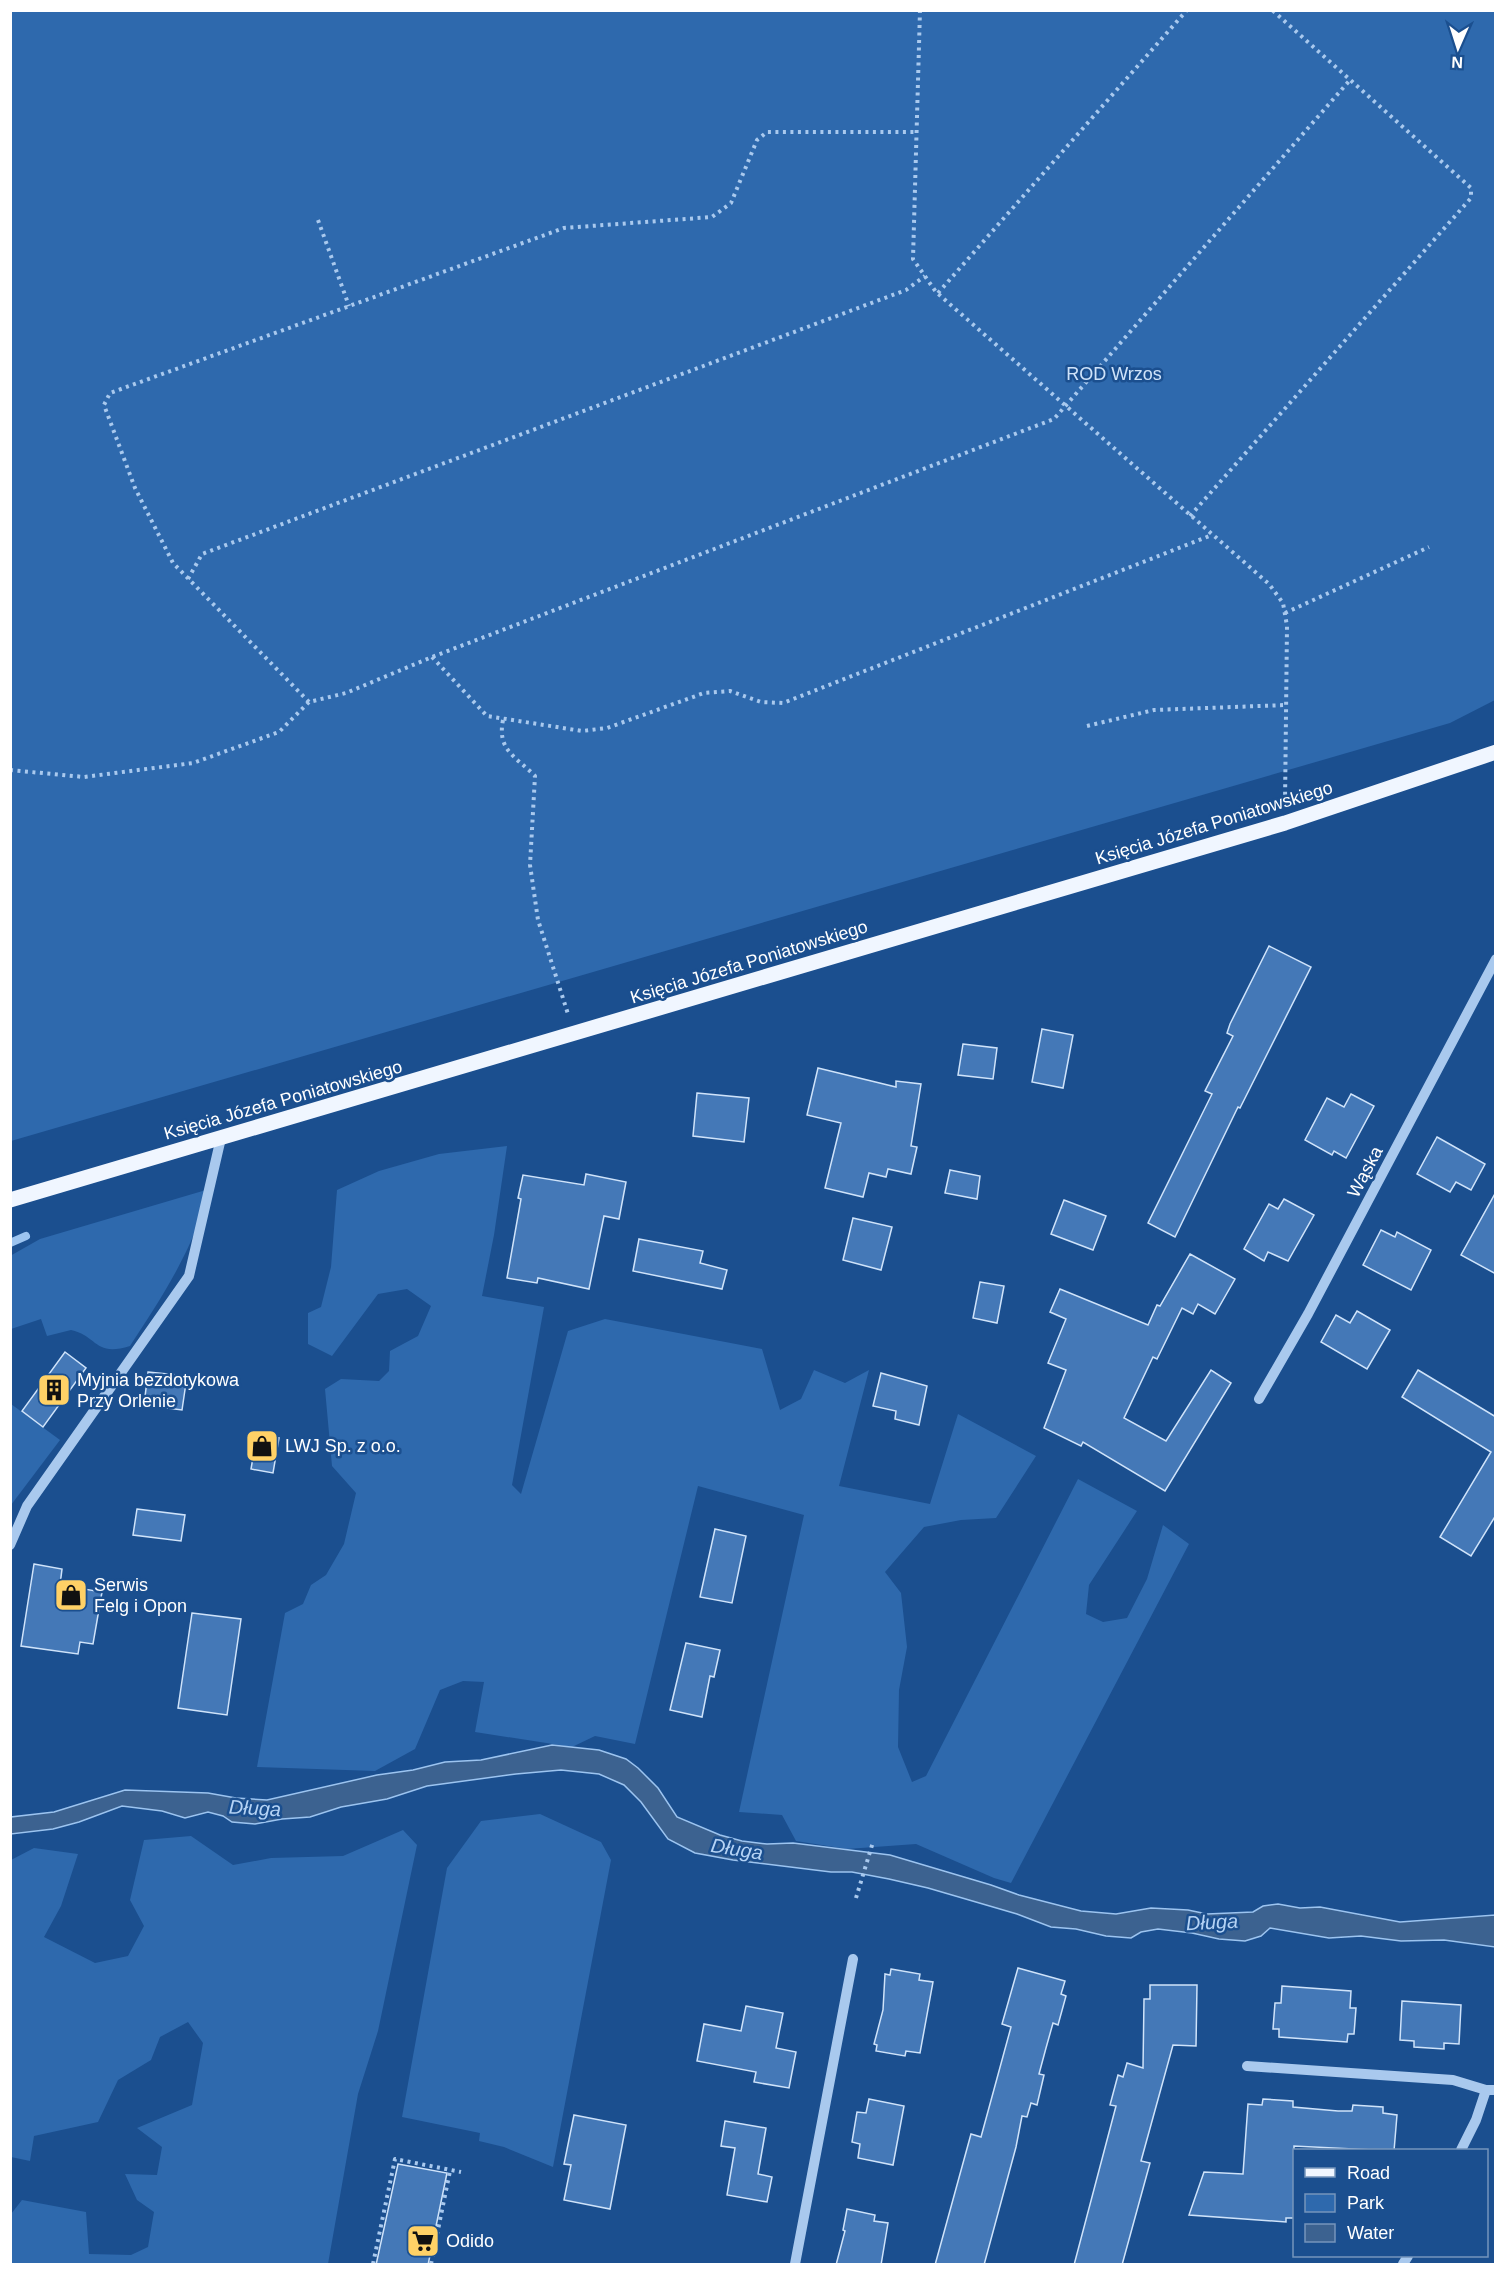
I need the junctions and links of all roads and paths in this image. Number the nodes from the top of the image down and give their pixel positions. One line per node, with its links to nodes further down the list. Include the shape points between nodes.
1 (920, 10): 5 (path)
2 (1187, 10): 8 (path)
3 (1272, 10): 4 (path)
4 (1350, 80): 10 (path); 11 (path, via 1471,188 1471,198)
5 (915, 132): 7 (path, via 913,259); 9 (path, via 767,132 756,140 731,203 712,217 564,228)
6 (318, 220): 9 (path)
7 (925, 276): 8 (path); 14 (path, via 906,290 202,554)
8 (938, 294): 10 (path)
9 (349, 306): 14 (path, via 110,393 104,405 135,488 172,563)
10 (1065, 406): 11 (path); 16 (path, via 1054,419)
11 (1190, 516): 12 (path)
12 (1212, 535): 15 (path, via 1269,584); 19 (path, via 783,703 761,702 730,691 704,693 606,728 582,731)
13 (1429, 548): 15 (path)
14 (188, 579): 17 (path)
15 (1285, 613): 18 (path)
16 (432, 657): 17 (path, via 346,693); 19 (path, via 487,716)
17 (309, 702): 22 (path, via 279,732 193,763 84,777)
18 (1286, 705): 20 (path, via 1155,710); 23 (path)
19 (503, 720): 25 (path, via 503,746 534,776 530,865 538,920)
20 (1087, 726)
21 (1496, 752): 23 (main road, Księcia Józefa Poniatowskiego)
22 (10, 770)
23 (1285, 823): 25 (main road, Księcia Józefa Poniatowskiego)
24 (1496, 959): 28 (street, Wąska)
25 (574, 1034): 26 (main road, Księcia Józefa Poniatowskiego)
26 (221, 1138): 27 (main road, Księcia Józefa Poniatowskiego); 29 (street, via 189,1276 27,1506)
27 (10, 1200)
28 (1259, 1399)
29 (10, 1545)
30 (873, 1842): 31 (path)
31 (856, 1898)
32 (853, 1959): 40 (street)
33 (1247, 2066): 34 (street, via 1453,2080)
34 (1491, 2090): 35 (street)
35 (1462, 2149)
36 (450, 2171): 37 (path); 38 (path, via 395,2159); 39 (path)
37 (461, 2172)
38 (374, 2265)
39 (431, 2265)
40 (795, 2265)

